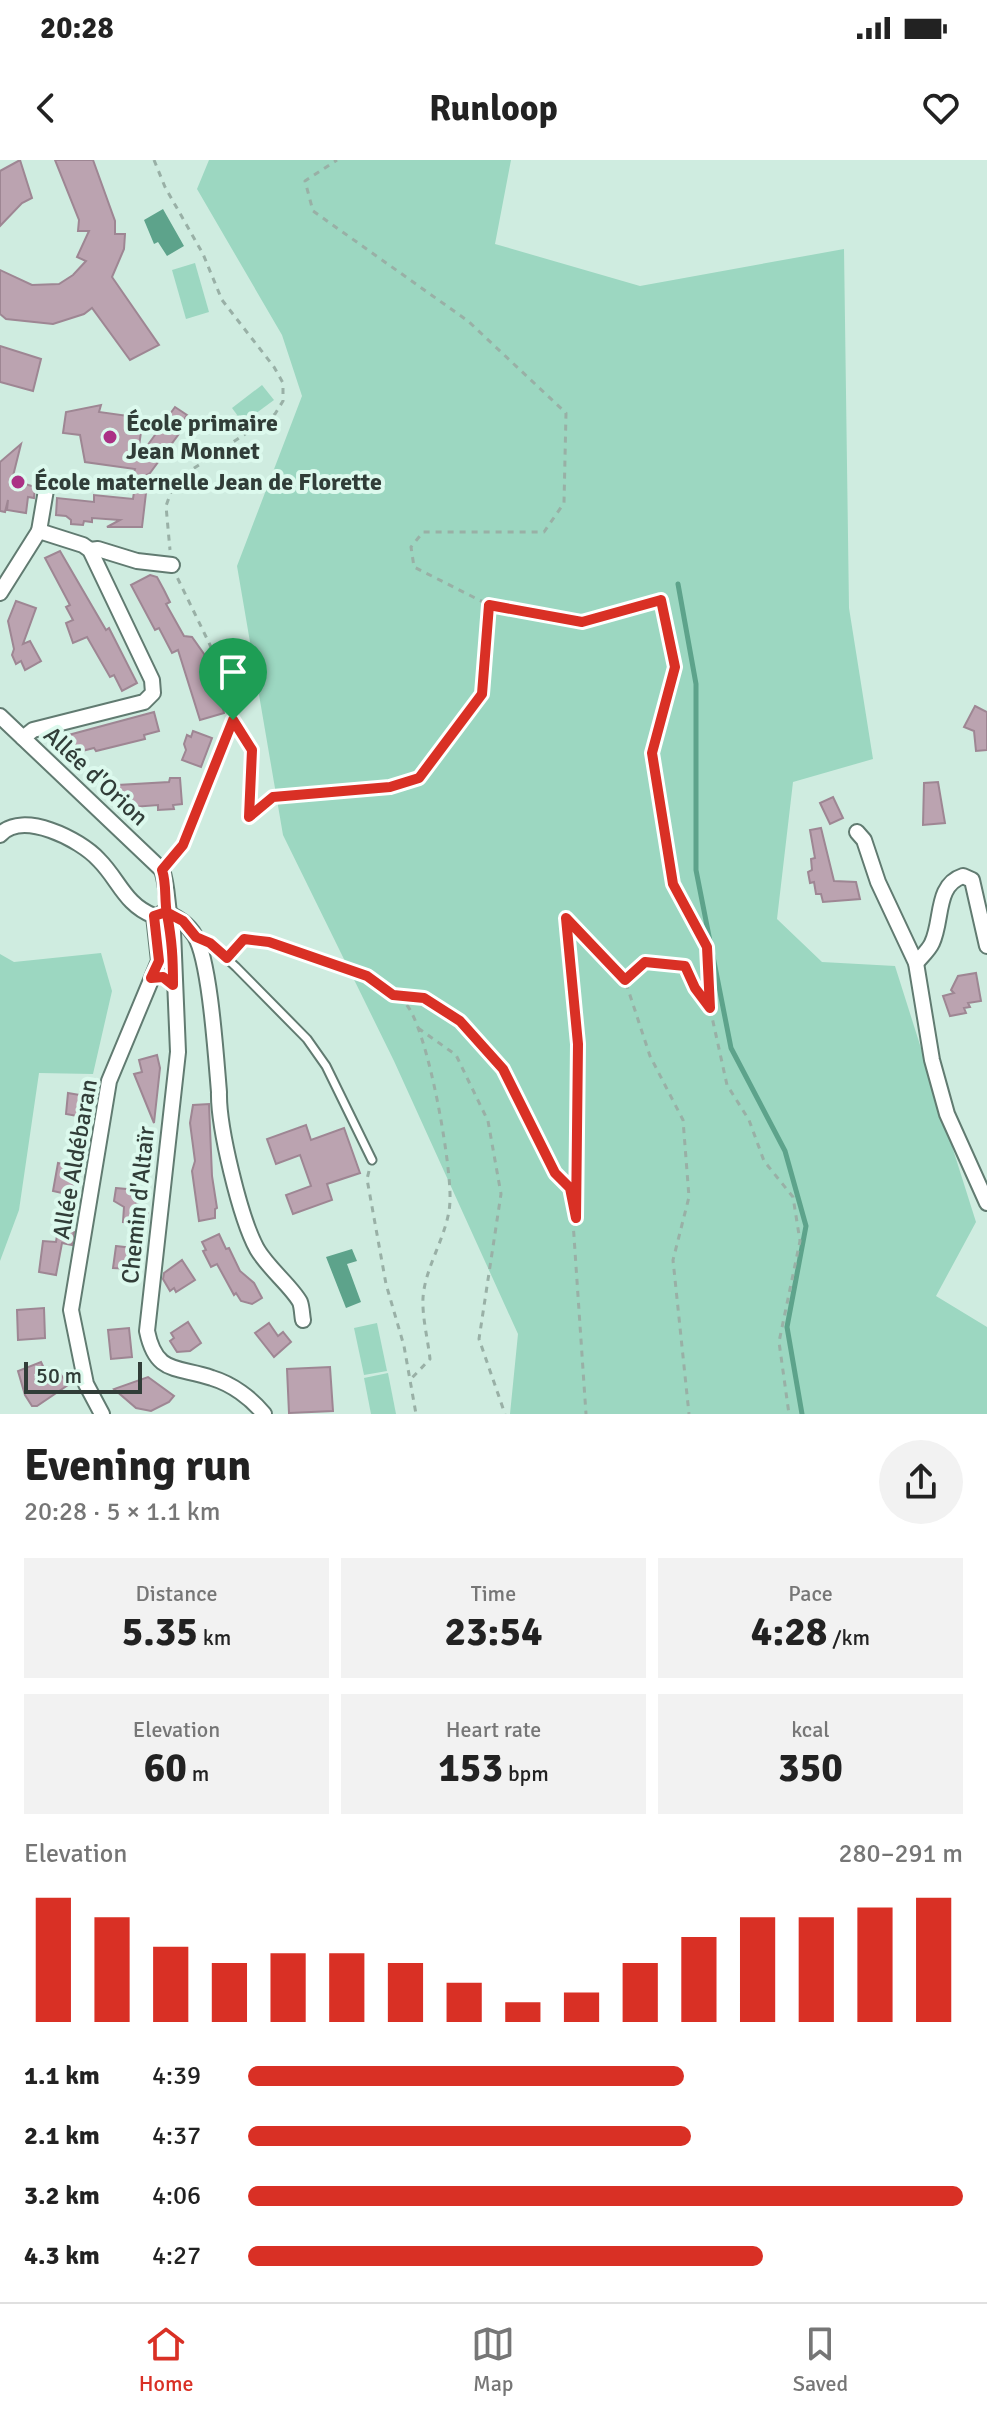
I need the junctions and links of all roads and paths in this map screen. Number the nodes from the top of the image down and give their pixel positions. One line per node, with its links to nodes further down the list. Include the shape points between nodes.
1 (154, 160): 6 (path, via 222,300 283,383 283,401 275,414 175,481 166,506)
2 (337, 160): 8 (path, via 305,181 313,211 468,321 566,413 564,503 544,532 423,532 411,547 414,567)
3 (47, 484): 4 (street)
4 (39, 531): 5 (street); 7 (street)
5 (90, 550): 6 (street); 11 (street, via 152,680 153,693 144,702 33,730)
6 (172, 565): 10 (path, via 229,684)
7 (0, 593)
8 (489, 605): 10 (path, via 482,694 419,778 390,787 273,797 249,817 252,750); 24 (path, via 582,622 661,600 675,667 652,753 673,884 707,947)
9 (1, 716): 11 (street, Allée d'Orion)
10 (233, 720): 14 (path, via 183,845)
11 (23, 738): 14 (street, Allée d'Orion)
12 (857, 832): 19 (street)
13 (0, 835): 15 (street, via 11,826 26,825 83,846 138,910)
14 (162, 870): 15 (street, via 167,884)
15 (160, 914): 16 (street, via 183,921); 20 (street, Allée Aldébaran, via 159,961); 22 (street, Chemin d'Altaïr, via 173,931)
16 (196, 937): 18 (lane); 29 (street, via 206,979 218,1110 233,1176 255,1246 299,1302)
17 (987, 946): 19 (street, via 972,880 963,876 945,888 932,945)
18 (227, 958): 23 (path, via 244,939 269,942 367,976); 26 (lane, via 307,1039)
19 (916, 963): 28 (street, via 947,1114)
20 (151, 978): 22 (street, via 163,977); 31 (street, Allée Aldébaran, via 109,1081 71,1310 86,1384)
21 (625, 980): 24 (path, via 645,962 685,966); 27 (path, via 566,918 578,1044 576,1218); 36 (path, via 650,1056 683,1120 689,1197 673,1260)
22 (173, 985): 32 (street, Chemin d'Altaïr, via 178,1052 148,1339 157,1359 172,1369 213,1378 243,1394)
23 (393, 995): 25 (path, via 406,1005); 27 (path, via 424,998 460,1021 503,1069 555,1173)
24 (710, 1008): 37 (path, via 727,1085 749,1120 764,1161 793,1197 800,1241 779,1342)
25 (417, 1028): 30 (path, via 440,1116 450,1200 423,1298 430,1359); 34 (path, via 456,1055 488,1121 501,1194 479,1339)
26 (372, 1160): 30 (path, via 369,1194)
27 (570, 1188): 35 (path)
28 (987, 1203)
29 (303, 1320)
30 (410, 1380): 33 (path)
31 (102, 1414)
32 (264, 1414)
33 (416, 1414)
34 (505, 1414)
35 (586, 1414)
36 (689, 1414)
37 (789, 1414)

